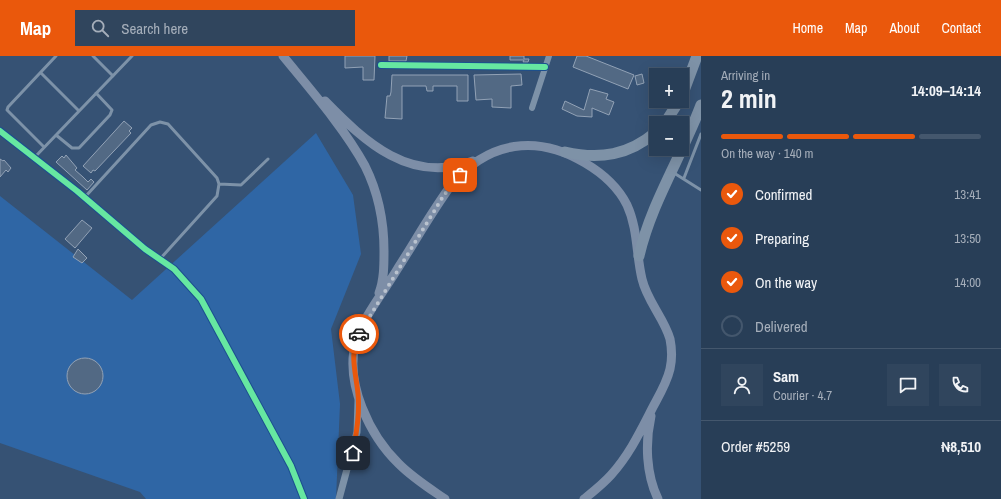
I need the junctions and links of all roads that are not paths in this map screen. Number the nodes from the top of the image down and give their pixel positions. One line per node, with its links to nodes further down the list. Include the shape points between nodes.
1 (56, 56): 9 (lane)
2 (93, 56): 10 (lane)
3 (132, 56): 10 (lane)
4 (283, 56): 11 (main road)
5 (549, 56): 8 (street)
6 (696, 56): 12 (highway)
7 (381, 66): 8 (street)
8 (545, 68): 15 (street)
9 (41, 73): 16 (lane); 21 (lane, via 7,110)
10 (113, 76): 13 (lane)
11 (300, 76): 24 (main road, via 357,134 387,154 423,168 443,169); 33 (main road, via 365,166 375,191 382,217 384,258 380,291)
12 (689, 76)
13 (96, 93): 16 (lane); 19 (lane, via 112,110 79,148 72,148)
14 (701, 105): 26 (highway)
15 (532, 108)
16 (79, 111): 19 (lane)
17 (0, 131): 23 (street)
18 (701, 134): 27 (lane)
19 (56, 135): 21 (lane)
20 (649, 138): 22 (highway, via 632,149 613,154 594,157)
21 (44, 147): 23 (lane)
22 (565, 152): 24 (main road, via 535,145 521,145 507,147); 31 (main road, via 603,176 621,195 635,227)
23 (34, 158): 30 (street)
24 (481, 158): 33 (main road, via 460,175 444,195)
25 (268, 159): 28 (lane, via 241,185)
26 (672, 172): 27 (lane); 31 (highway, via 646,227)
27 (684, 178): 29 (lane)
28 (219, 184): 30 (lane, via 168,124 160,122 151,125); 32 (lane, via 218,196)
29 (701, 190)
30 (85, 197): 32 (street)
31 (639, 256): 35 (main road, via 646,291 666,328 672,350 670,369)
32 (160, 259): 36 (street, via 174,269 209,310 291,466)
33 (372, 310): 34 (main road, via 356,339 354,350 354,377)
34 (358, 395): 37 (street, via 357,432); 38 (main road, via 369,422 392,456 409,473)
35 (654, 404): 39 (main road, via 623,461); 40 (main road, via 647,449 650,474)
36 (304, 499)
37 (339, 499)
38 (445, 499)
39 (584, 499)
40 (658, 499)

